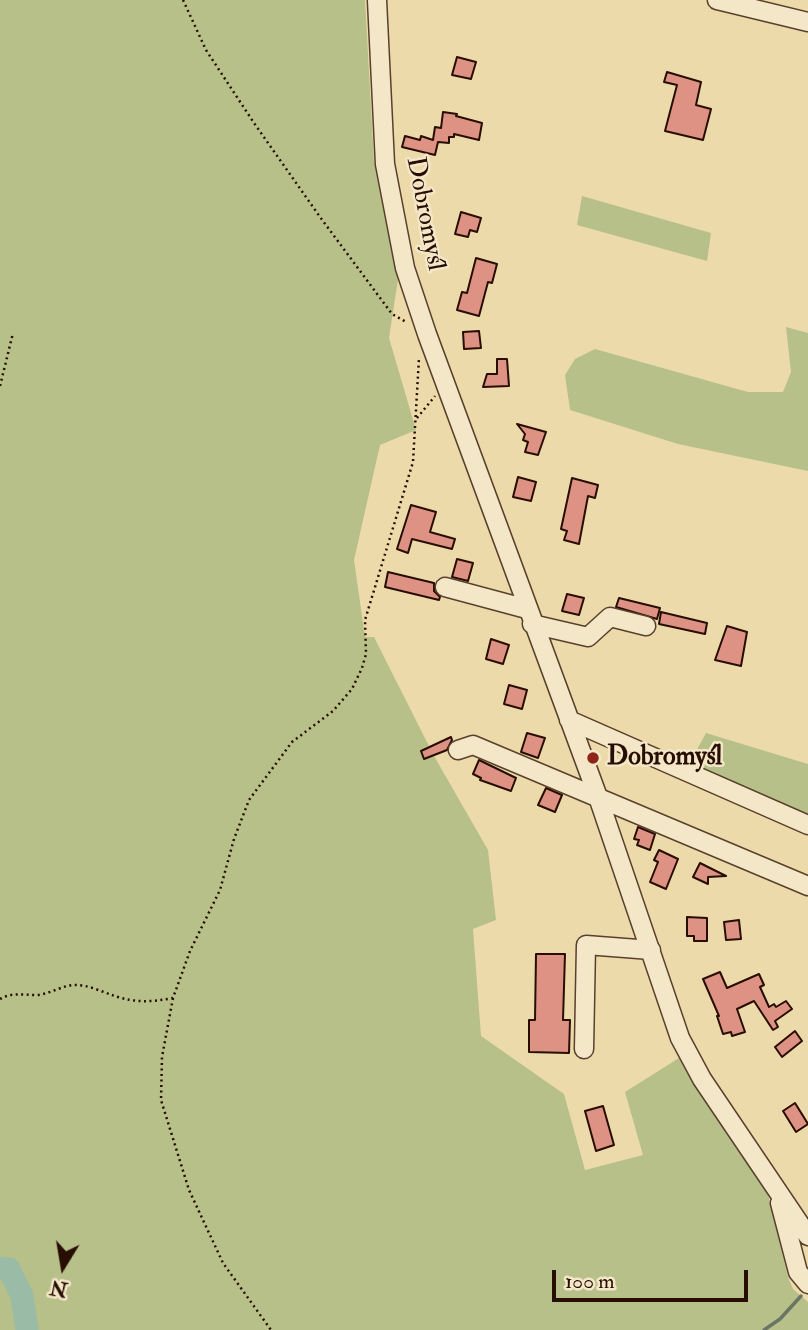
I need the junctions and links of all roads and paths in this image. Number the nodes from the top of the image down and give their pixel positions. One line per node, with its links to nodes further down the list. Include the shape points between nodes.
1 (183, 0): 6 (path, via 206,50 320,217 392,314)
2 (377, 0): 6 (street, Dobromyśl, via 385,164 405,268)
3 (717, 0): 4 (street)
4 (808, 22)
5 (13, 333): 7 (path)
6 (427, 334): 8 (street, Dobromyśl); 9 (path, via 418,365)
7 (0, 386)
8 (446, 388): 9 (path); 11 (street, Dobromyśl)
9 (415, 420): 19 (path, via 413,462 365,620 362,668 352,689 292,743 249,800 220,890)
10 (445, 587): 11 (street)
11 (530, 617): 12 (street, via 588,637 610,617); 13 (street, Dobromyśl)
12 (646, 626)
13 (569, 720): 15 (street, Dobromyśl); 16 (street)
14 (458, 750): 15 (street, via 474,745)
15 (598, 797): 17 (street); 18 (street, Dobromyśl)
16 (808, 825)
17 (808, 886)
18 (651, 950): 21 (street, via 586,945); 22 (street, Dobromyśl, via 680,1038 702,1079)
19 (173, 998): 20 (path, via 145,1003 72,985 56,992 16,993); 25 (path, via 162,1057 161,1100 188,1190 223,1263)
20 (0, 999)
21 (584, 1049)
22 (777, 1190): 23 (street, Dobromyśl); 24 (street, via 798,1272)
23 (808, 1236)
24 (808, 1284)
25 (271, 1330)

